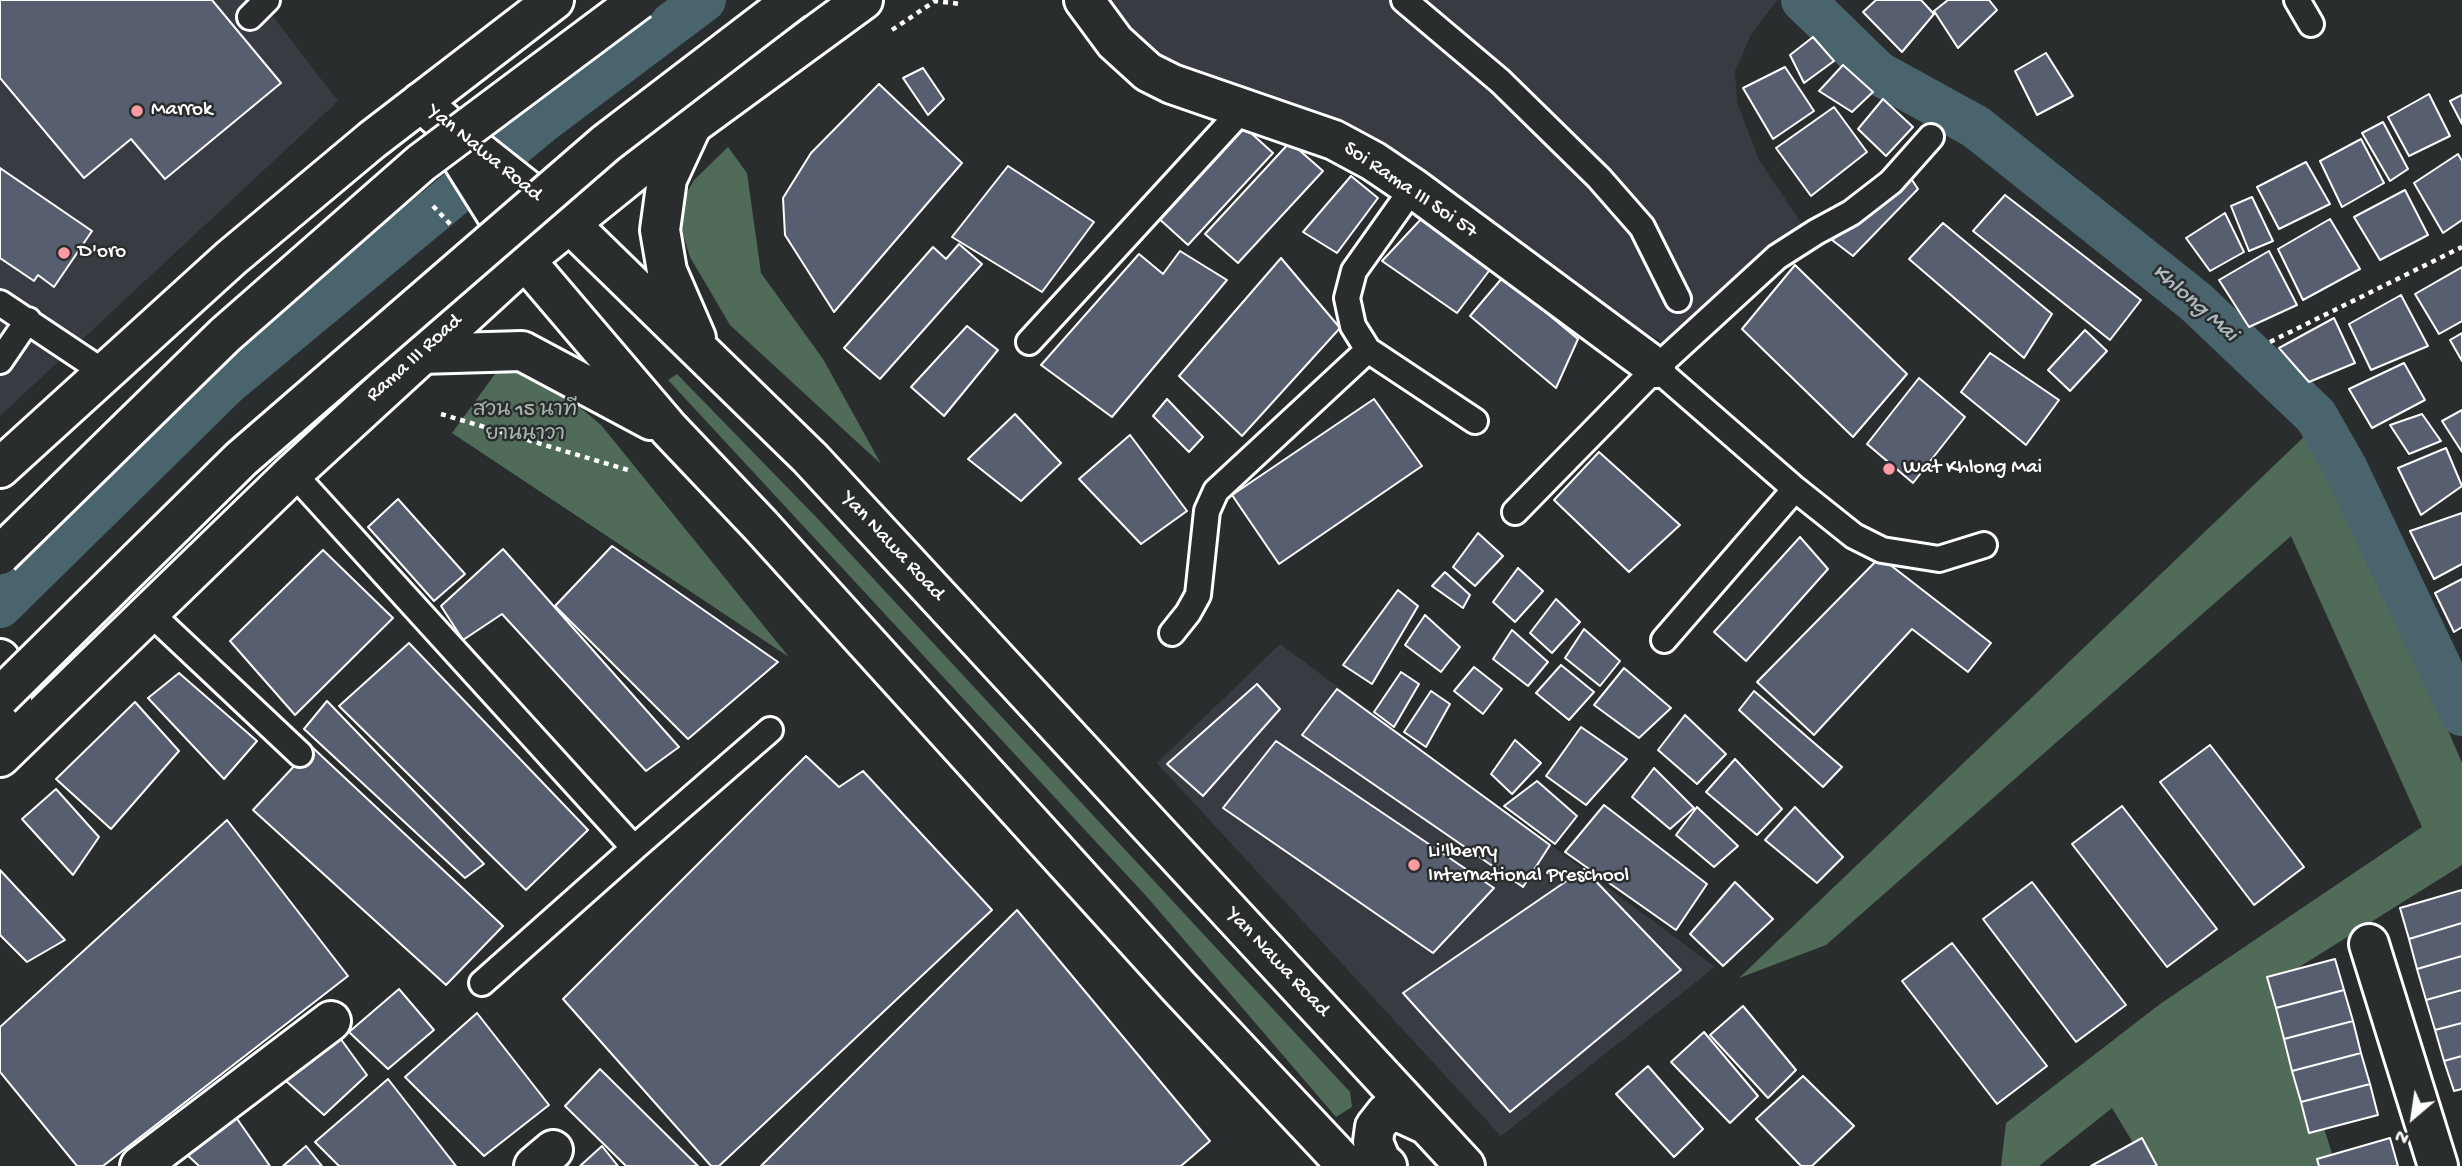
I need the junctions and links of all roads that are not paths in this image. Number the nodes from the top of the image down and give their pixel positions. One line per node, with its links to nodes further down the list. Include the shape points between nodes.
1 (554, 0): 9 (main road)
2 (639, 0): 34 (main road, bridge, via 411,172 225,335)
3 (793, 0): 39 (main road, Rama III Road, bridge, via 606,143 251,450)
4 (1084, 0): 10 (main road, Soi Rama III Soi 57, via 1115,42 1148,72)
5 (1404, 0): 17 (lane, via 1500,81 1600,178 1642,227)
6 (2297, 0): 8 (lane)
7 (857, 1): 11 (main road, Rama III Road)
8 (2311, 23)
9 (421, 102): 13 (main road, Yan Nawa Road); 26 (main road, via 231,258)
10 (1243, 109): 14 (main road, Soi Rama III Soi 57, via 1334,140); 20 (lane)
11 (692, 125): 15 (main road, Rama III Road); 22 (main road, via 667,179 660,230 667,271)
12 (1931, 138): 25 (lane, via 1891,183 1777,257)
13 (460, 145): 15 (main road, Yan Nawa Road); 16 (main road, Yan Nawa Road)
14 (1413, 188): 21 (lane, via 1354,271 1347,298 1353,326); 25 (main road, Soi Rama III Soi 57)
15 (571, 225): 16 (main road, Rama III Road); 22 (main road, Yan Nawa Road)
16 (525, 260): 23 (main road, Rama III Road); 28 (main road, Yan Nawa Road)
17 (1678, 299)
18 (0, 303): 19 (lane)
19 (28, 320): 24 (lane); 26 (lane)
20 (1029, 342)
21 (1368, 350): 27 (lane); 36 (lane, via 1216,491 1207,511 1198,595)
22 (702, 353): 47 (main road, Yan Nawa Road, via 810,458)
23 (421, 354): 28 (main road, via 522,351); 30 (main road, Rama III Road)
24 (0, 361)
25 (1656, 368): 31 (lane); 32 (lane)
26 (105, 373): 29 (main road)
27 (1475, 421)
28 (669, 429): 49 (main road, Yan Nawa Road)
29 (1, 467)
30 (293, 473): 35 (main road, Rama III Road); 43 (lane)
31 (1794, 489): 33 (lane, via 1854,536 1882,550 1940,559); 37 (lane)
32 (1515, 512)
33 (1984, 545)
34 (0, 555)
35 (148, 611): 41 (main road, Rama III Road); 42 (lane)
36 (1172, 633)
37 (1664, 640)
38 (0, 659): 41 (main road, via 12,685)
39 (0, 697)
40 (770, 730): 43 (lane)
41 (6, 750)
42 (300, 754)
43 (634, 848): 45 (lane)
44 (2370, 944): 52 (main road)
45 (482, 983)
46 (331, 1021): 48 (main road)
47 (1427, 1125): 50 (main road, via 1401,1113 1386,1113 1375,1126 1373,1142); 51 (main road, Yan Nawa Road)
48 (140, 1166)
49 (1347, 1166)
50 (1387, 1166)
51 (1465, 1166)
52 (2438, 1166)

